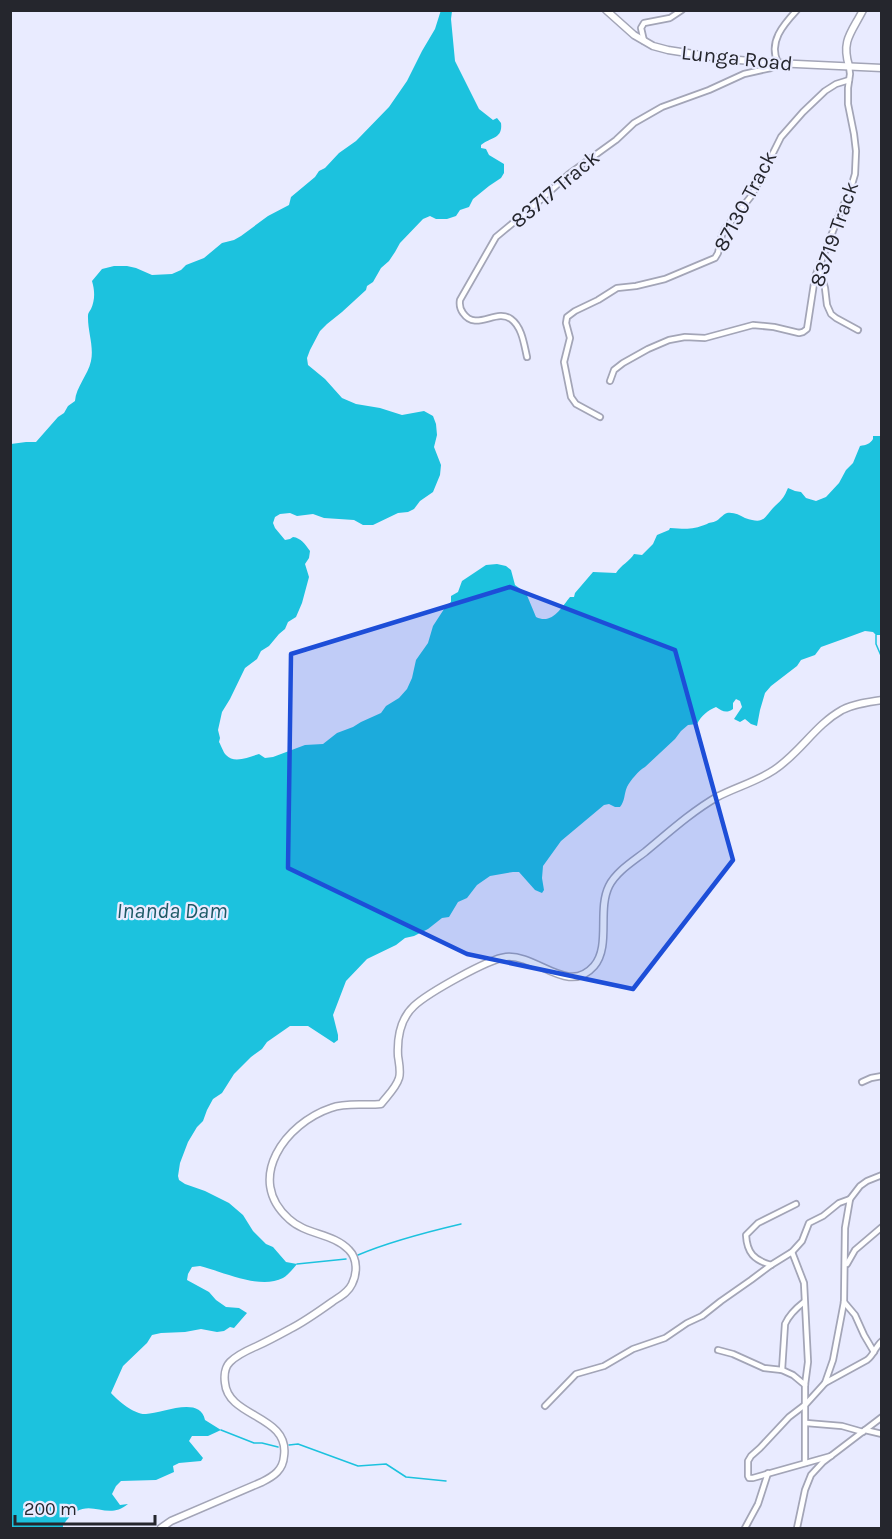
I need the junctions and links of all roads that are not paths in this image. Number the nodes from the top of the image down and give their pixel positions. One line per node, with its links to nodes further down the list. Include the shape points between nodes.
1 (606, 10): 5 (street, Lunga Road)
2 (682, 10): 5 (street, via 670,18 644,23)
3 (797, 10): 6 (street, via 775,43)
4 (863, 10): 7 (street, via 846,44)
5 (644, 42): 6 (street, Lunga Road, via 689,54)
6 (777, 63): 7 (street, Lunga Road); 12 (street, 83717 Track, via 662,107 639,120 496,237 459,304 469,320 501,315 513,320)
7 (849, 66): 8 (street, Lunga Road); 9 (street, 83719 Track)
8 (882, 68)
9 (849, 80): 10 (street, 83719 Track, via 855,174); 14 (street, 87130 Track, via 825,91 781,137 752,195 725,228 715,258 665,279 617,288 567,317 570,338 564,362 571,397)
10 (819, 267): 11 (street, via 831,314); 13 (street, 83719 Track, via 808,327 803,332 753,325 705,338 669,340 623,363 614,370)
11 (858, 330)
12 (527, 357)
13 (610, 381)
14 (600, 417)
15 (882, 700): 42 (street, via 856,705 835,715 779,767 711,801 621,872 608,887 602,946 588,971 580,976 564,976 515,957 487,963 424,998 408,1014 399,1031 400,1077 381,1104 331,1108 287,1137 270,1172 274,1198 291,1221 334,1239 350,1251 355,1261 354,1279 346,1292 318,1312 244,1352 226,1368 226,1391 231,1398 281,1435 284,1456 280,1469 262,1482)
16 (882, 1076): 17 (street)
17 (862, 1082)
18 (882, 1175): 19 (street, via 860,1186)
19 (850, 1199): 22 (street, via 809,1223 802,1241); 24 (street)
20 (796, 1204): 23 (street, via 758,1223 746,1235 752,1256)
21 (882, 1227): 24 (street, via 855,1251)
22 (792, 1252): 23 (street); 25 (street, via 804,1283)
23 (771, 1265): 34 (street, via 665,1338 633,1349 604,1366 576,1374)
24 (845, 1270): 26 (street)
25 (804, 1302): 30 (street, via 784,1324); 32 (street, via 808,1362)
26 (844, 1302): 29 (street); 31 (street)
27 (882, 1341): 29 (street)
28 (718, 1350): 30 (street, via 764,1368)
29 (874, 1352): 31 (street, via 867,1360)
30 (782, 1370): 32 (street)
31 (825, 1383): 33 (street)
32 (805, 1386): 33 (street)
33 (806, 1404): 36 (street); 41 (street, via 750,1457 749,1478)
34 (545, 1406)
35 (882, 1417): 37 (street)
36 (806, 1423): 37 (street); 40 (street)
37 (864, 1431): 38 (street); 39 (street)
38 (882, 1434)
39 (831, 1456): 40 (street); 44 (street, via 811,1475)
40 (805, 1463): 41 (street)
41 (768, 1473): 43 (street)
42 (161, 1528)
43 (746, 1528)
44 (797, 1528)

